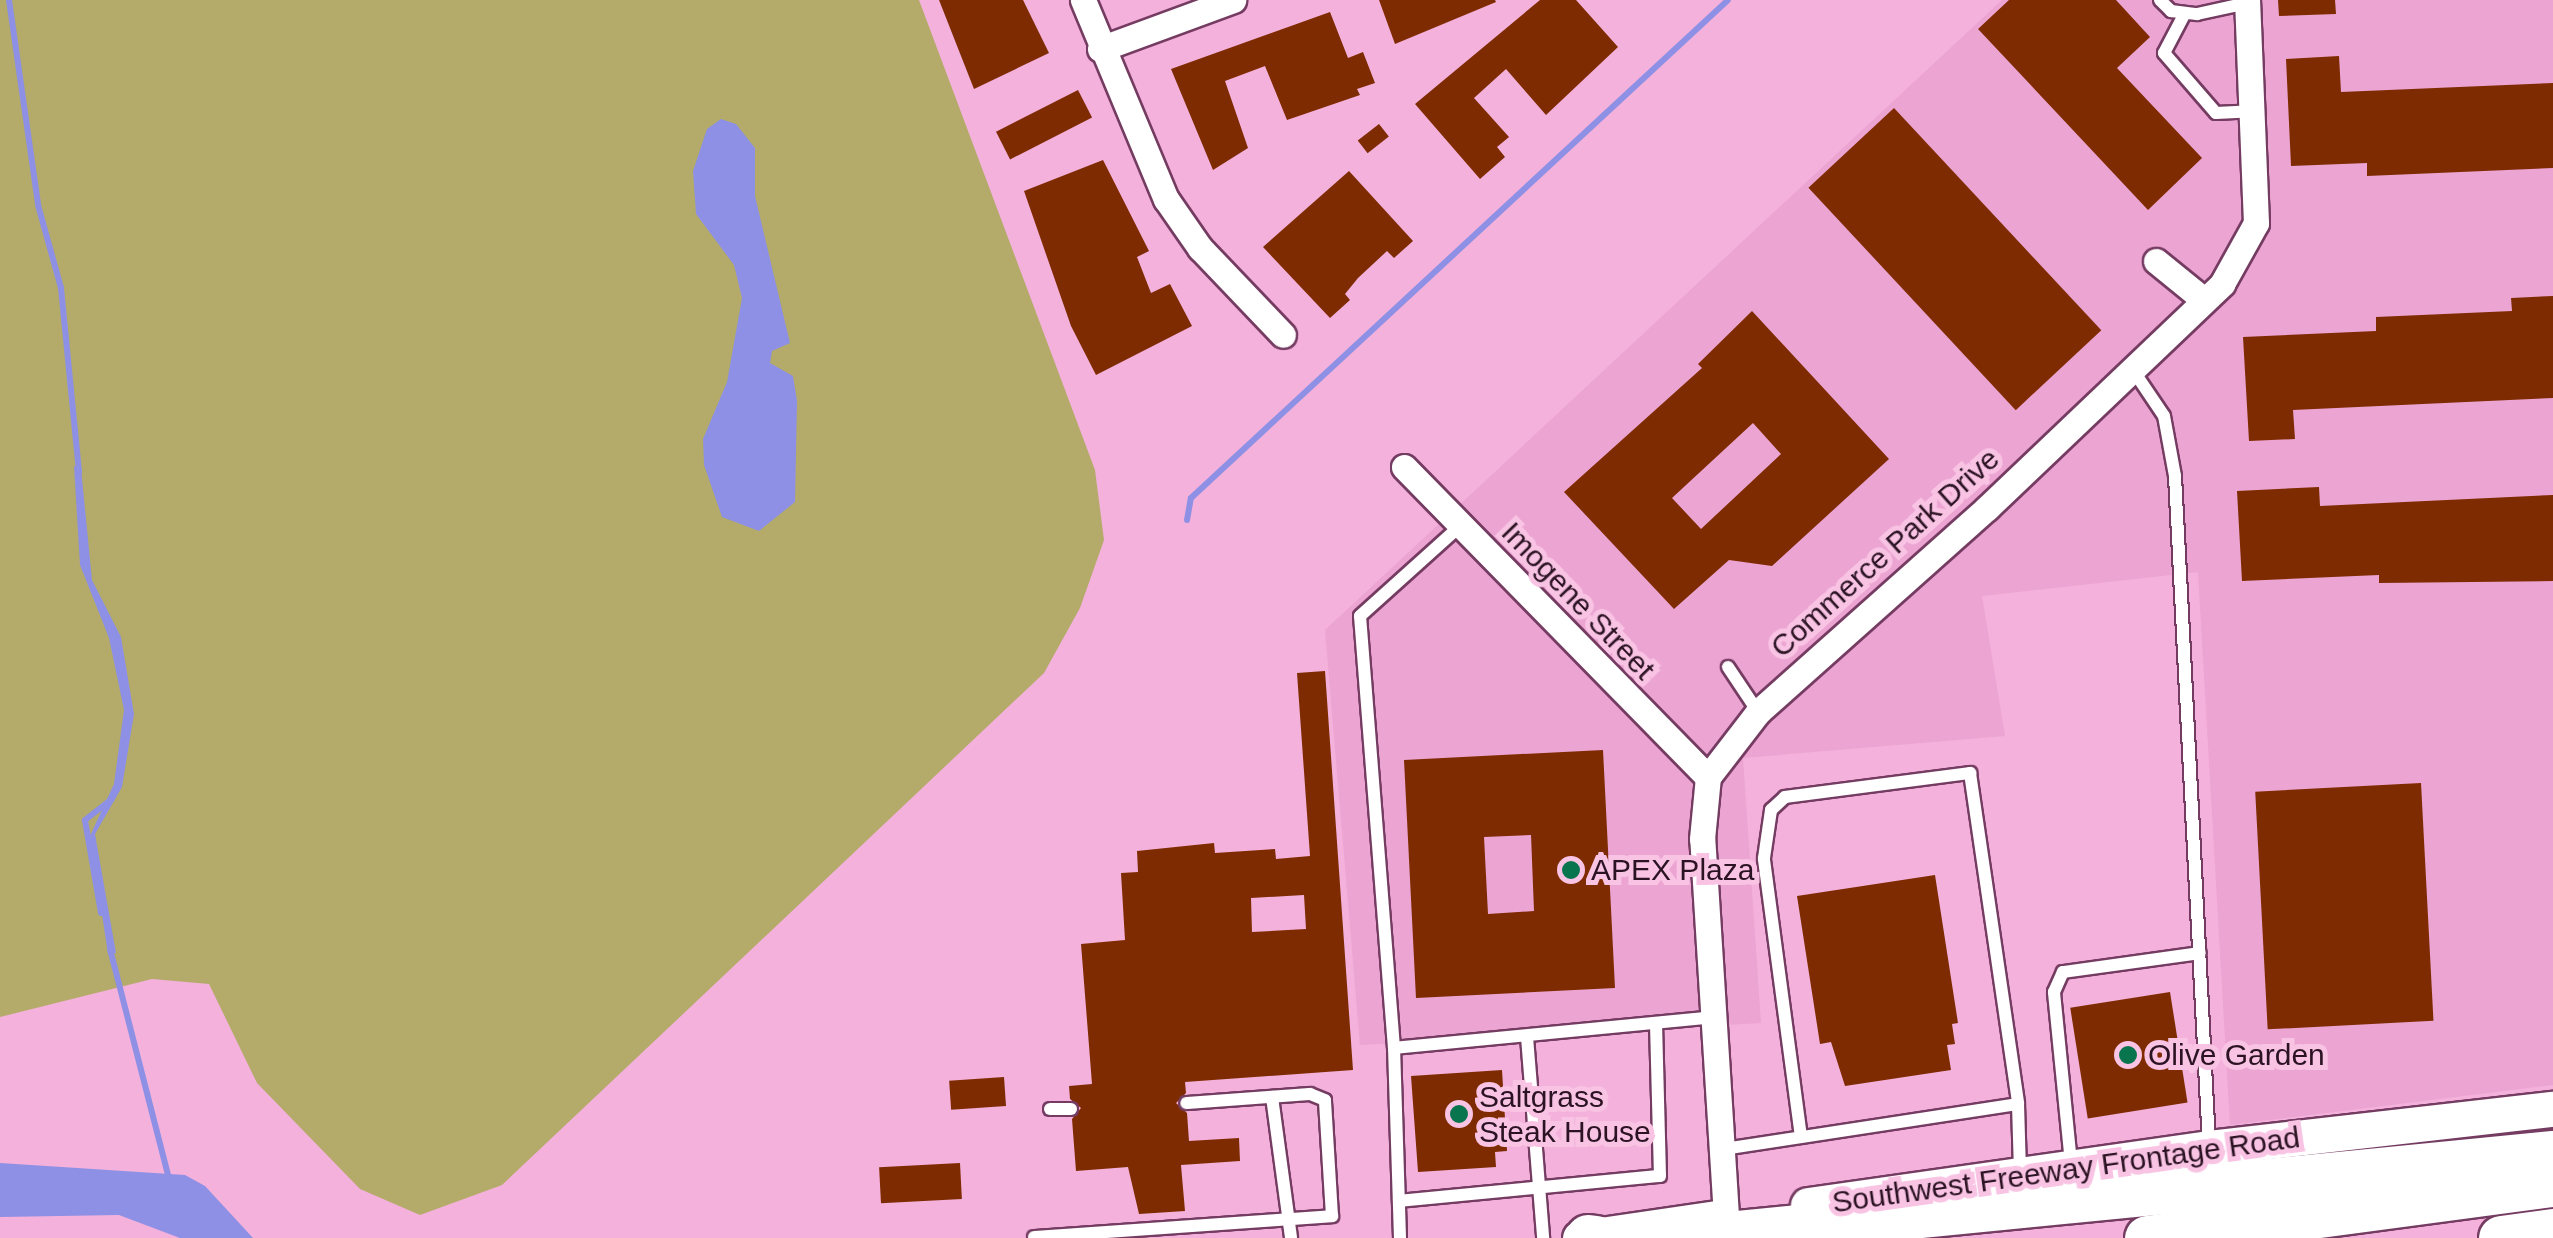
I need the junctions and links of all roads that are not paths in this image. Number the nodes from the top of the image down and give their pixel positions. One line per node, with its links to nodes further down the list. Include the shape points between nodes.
1 (1082, 0): 6 (street)
2 (1233, 0): 6 (street)
3 (2160, 0): 5 (lane)
4 (2247, 2): 5 (lane); 7 (street, Commerce Park Drive)
5 (2185, 13): 7 (lane, via 2164,53 2216,113)
6 (1100, 48): 10 (street, via 1166,200 1200,248)
7 (2251, 111): 9 (street, Commerce Park Drive, via 2256,223 2222,284)
8 (2156, 261): 9 (street)
9 (2204, 300): 11 (street, Commerce Park Drive)
10 (1283, 335)
11 (2133, 370): 15 (street, Commerce Park Drive); 17 (lane, via 2164,416 2175,476)
12 (1404, 467): 13 (street, Imogene Street)
13 (1460, 526): 16 (street, Imogene Street); 21 (lane, via 1360,616)
14 (1728, 667): 15 (lane)
15 (1758, 712): 16 (street, Commerce Park Drive)
16 (1708, 778): 18 (street, via 1702,838)
17 (2200, 953): 29 (lane); 32 (lane, via 2063,972 2054,992)
18 (1716, 1017): 19 (lane); 30 (street)
19 (1656, 1024): 20 (lane); 35 (lane, via 1660,1176)
20 (1526, 1037): 21 (lane); 35 (lane)
21 (1394, 1048): 36 (lane)
22 (1272, 1098): 23 (lane); 38 (lane); 38 (lane, via 1310,1094 1325,1100 1329,1114 1332,1216)
23 (1186, 1103)
24 (2018, 1104): 28 (lane); 28 (lane, via 1970,773 1784,797 1771,810 1764,858); 33 (lane)
25 (1071, 1109): 26 (lane)
26 (1050, 1110)
27 (2553, 1110): 29 (main road, Southwest Freeway Frontage Road)
28 (1801, 1138): 30 (lane)
29 (2209, 1148): 32 (main road, Southwest Freeway Frontage Road)
30 (1724, 1149): 37 (street)
31 (2553, 1153): 45 (highway)
32 (2072, 1168): 33 (main road, Southwest Freeway Frontage Road)
33 (2020, 1176): 37 (main road, Southwest Freeway Frontage Road)
34 (2553, 1184): 46 (highway)
35 (1536, 1186): 36 (lane); 43 (lane)
36 (1399, 1202): 42 (lane)
37 (1726, 1216): 44 (main road, Southwest Freeway Frontage Road)
38 (1289, 1222): 40 (lane); 41 (lane)
39 (2553, 1231): 47 (highway)
40 (1034, 1236)
41 (1290, 1238)
42 (1400, 1238)
43 (1543, 1238)
44 (1588, 1238)
45 (1687, 1238)
46 (2147, 1238)
47 (2501, 1238)

